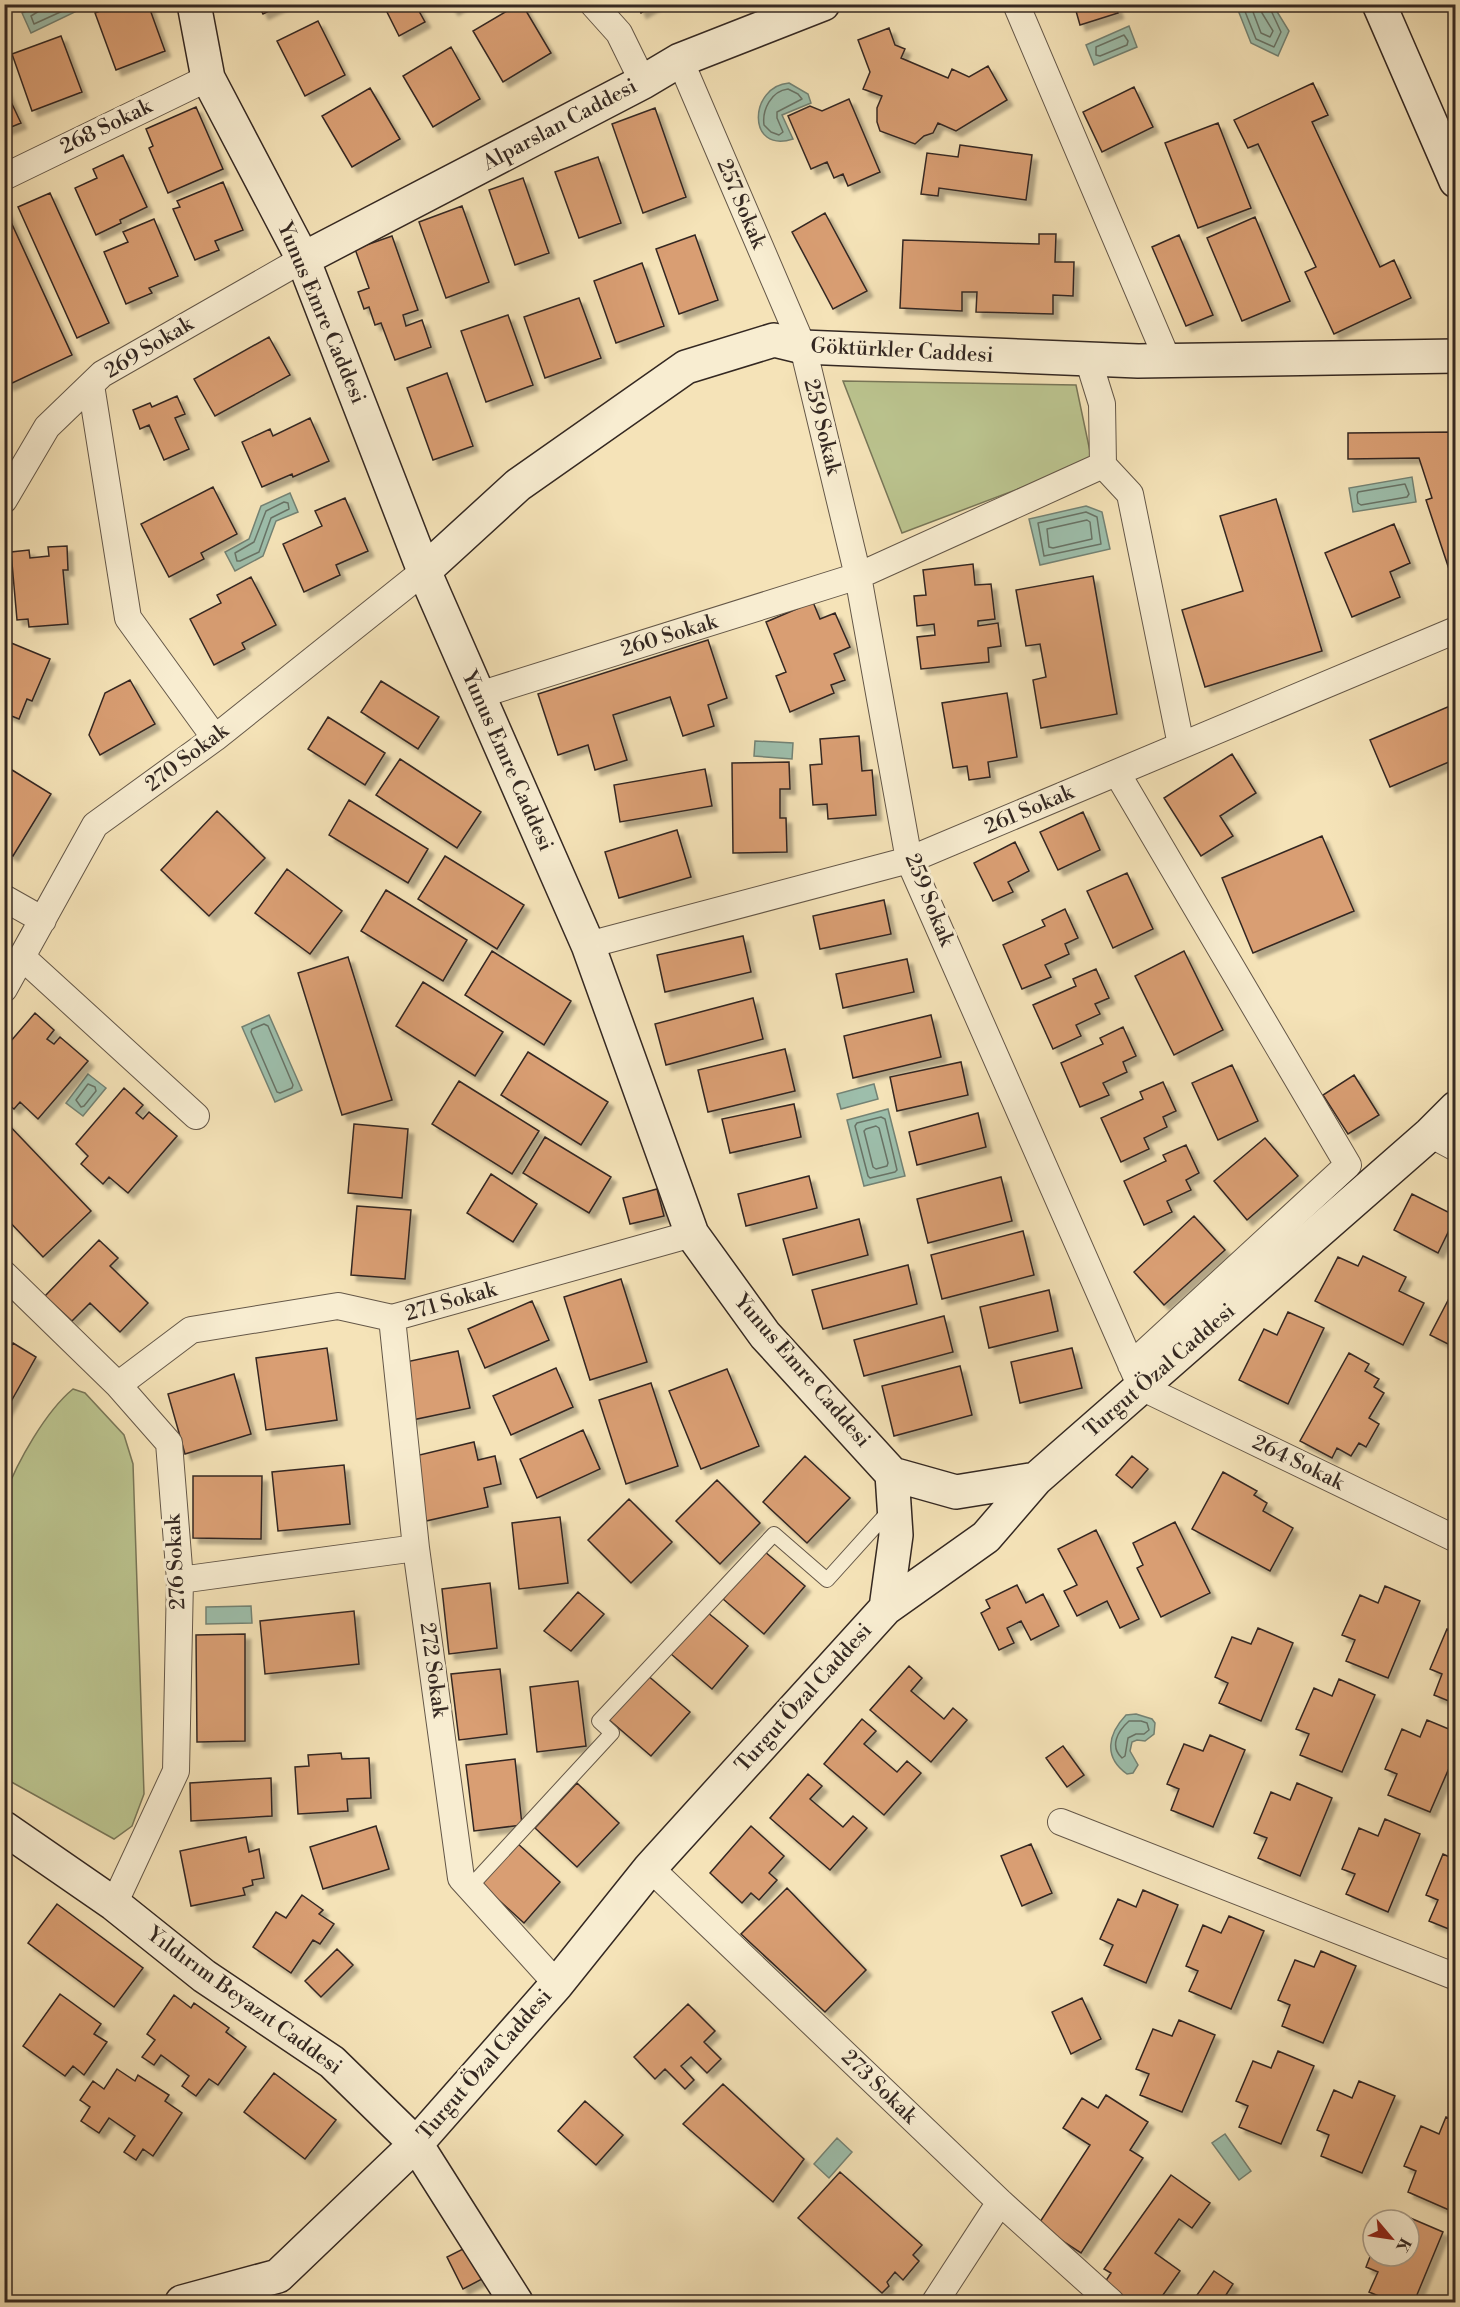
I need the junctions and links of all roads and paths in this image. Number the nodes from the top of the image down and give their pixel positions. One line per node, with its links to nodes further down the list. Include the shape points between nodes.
1 (194, 4): 7 (street, Yunus Emre Caddesi)
2 (593, 4): 8 (street, via 619,33)
3 (824, 4): 6 (street, Alparslan Caddesi)
4 (1016, 4): 15 (street)
5 (1379, 4): 10 (street)
6 (680, 60): 8 (street, Alparslan Caddesi); 12 (street, 257 Sokak)
7 (208, 78): 9 (street, 268 Sokak); 11 (street, Yunus Emre Caddesi)
8 (643, 82): 11 (street, Alparslan Caddesi)
9 (4, 177)
10 (1455, 181)
11 (303, 259): 16 (street, 269 Sokak, via 102,374); 19 (street, Yunus Emre Caddesi)
12 (803, 347): 14 (street, Göktürkler Caddesi); 19 (street, Göktürkler Caddesi, via 774,340 686,367 518,485); 20 (street, 259 Sokak)
13 (1455, 356): 15 (street, Göktürkler Caddesi)
14 (1088, 359): 15 (street, Göktürkler Caddesi); 17 (street, via 1102,404)
15 (1168, 361)
16 (91, 385): 18 (street, 269 Sokak, via 47,427); 23 (street, via 128,618)
17 (1103, 465): 20 (street, 260 Sokak); 24 (street, via 1130,494)
18 (4, 500)
19 (424, 571): 22 (street, Yunus Emre Caddesi); 23 (street, 270 Sokak)
20 (858, 576): 22 (street, 260 Sokak); 26 (street, 259 Sokak)
21 (1455, 630): 24 (street, 261 Sokak)
22 (479, 695): 29 (street, Yunus Emre Caddesi)
23 (215, 738): 28 (street, 270 Sokak, via 95,825)
24 (1181, 745): 25 (street, 261 Sokak)
25 (1117, 773): 26 (street, 261 Sokak); 38 (street, via 1348,1165)
26 (909, 860): 29 (street, 261 Sokak); 38 (street, 259 Sokak)
27 (4, 898): 28 (street)
28 (43, 920): 30 (street, 270 Sokak)
29 (588, 945): 35 (street, Yunus Emre Caddesi)
30 (22, 957): 31 (street, 270 Sokak); 33 (street)
31 (4, 989)
32 (1455, 1108): 34 (street, Turgut Özal Caddesi)
33 (196, 1116)
34 (1443, 1141): 38 (street, Turgut Özal Caddesi)
35 (692, 1234): 37 (street, 271 Sokak); 41 (street, Yunus Emre Caddesi, via 765,1335)
36 (4, 1274): 39 (street, 276 Sokak)
37 (392, 1318): 39 (street, 271 Sokak, via 338,1306 191,1330); 43 (street, 272 Sokak)
38 (1136, 1376): 40 (street, Turgut Özal Caddesi); 42 (street, 264 Sokak)
39 (118, 1385): 44 (street, 276 Sokak, via 169,1443)
40 (1036, 1479): 41 (street, via 956,1492); 45 (street, Turgut Özal Caddesi, via 986,1537)
41 (893, 1490): 45 (street, via 896,1535); 49 (lane, via 828,1580 774,1534 599,1721 612,1733)
42 (1455, 1539)
43 (416, 1548): 44 (street); 49 (street, 272 Sokak, via 461,1878)
44 (180, 1580): 50 (street, 276 Sokak, via 176,1771)
45 (886, 1608): 48 (street, Turgut Özal Caddesi)
46 (1061, 1822): 51 (street)
47 (4, 1828): 50 (street, Yıldırım Beyazıt Caddesi)
48 (650, 1868): 52 (street, Turgut Özal Caddesi); 54 (street, 273 Sokak)
49 (469, 1888): 52 (street, 272 Sokak)
50 (114, 1904): 53 (street, Yıldırım Beyazıt Caddesi, via 204,1976 332,2062)
51 (1455, 1977)
52 (557, 1984): 53 (street, Turgut Özal Caddesi)
53 (417, 2144): 55 (street, Turgut Özal Caddesi, via 278,2276); 56 (street, Yıldırım Beyazıt Caddesi)
54 (1000, 2202): 57 (street); 58 (street, 273 Sokak)
55 (182, 2302)
56 (516, 2302)
57 (935, 2302)
58 (1111, 2302)

